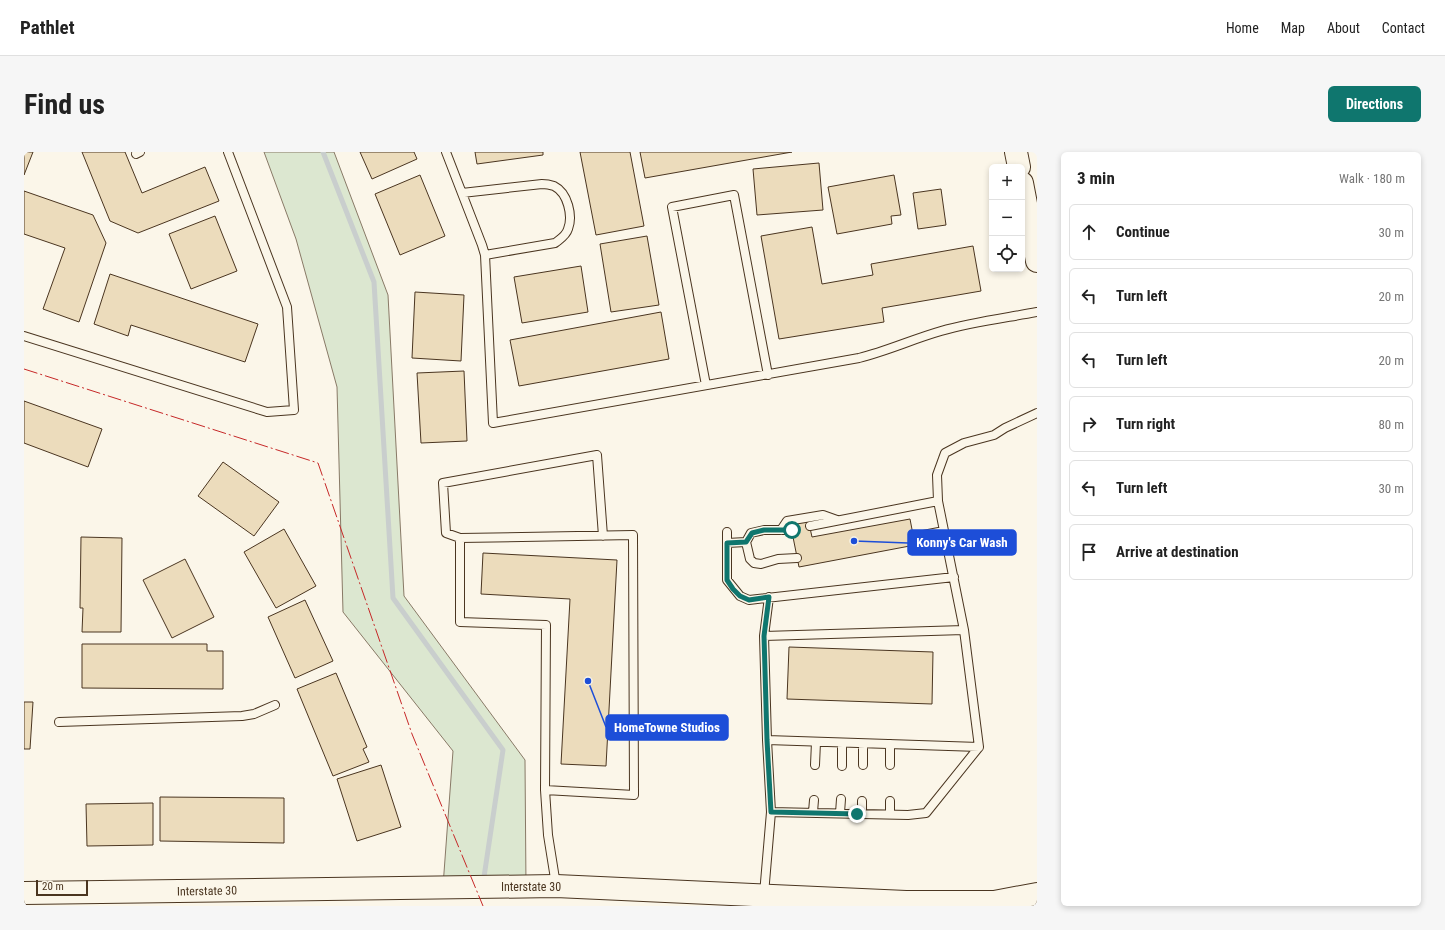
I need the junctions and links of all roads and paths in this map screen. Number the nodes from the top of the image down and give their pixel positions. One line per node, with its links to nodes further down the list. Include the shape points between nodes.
1 (228, 152): 10 (lane, via 287,307 294,410 267,412)
2 (446, 152): 5 (lane)
3 (1016, 152): 4 (main road)
4 (1018, 164)
5 (462, 193): 7 (lane); 7 (lane, via 542,184 554,186 568,202 568,231 555,243)
6 (1025, 199): 8 (main road)
7 (485, 255): 12 (lane, via 493,424)
8 (1037, 261)
9 (1037, 312): 11 (lane, via 939,331 878,354)
10 (24, 336)
11 (768, 374): 12 (lane); 12 (lane, via 734,195 672,206)
12 (706, 386)
13 (1037, 413): 14 (lane, via 994,435 964,443 946,453 937,474)
14 (938, 502): 15 (lane); 19 (lane)
15 (838, 520): 16 (lane); 17 (lane, via 823,515 787,520)
16 (810, 526)
17 (781, 530): 18 (lane); 24 (lane, via 752,533)
18 (792, 530)
19 (944, 531): 22 (lane); 27 (lane)
20 (727, 532): 25 (lane)
21 (603, 536): 23 (lane); 23 (lane, via 597,455 443,483 446,533); 43 (lane, via 633,535 634,795)
22 (914, 537)
23 (460, 538): 43 (lane, via 460,622 546,625)
24 (746, 542): 25 (lane); 26 (lane, via 750,559 754,563)
25 (727, 543): 28 (lane, via 727,580 733,589 749,600)
26 (797, 558)
27 (954, 577): 28 (lane); 29 (lane)
28 (769, 597): 30 (lane)
29 (964, 630): 30 (lane); 38 (lane)
30 (764, 636): 33 (lane)
31 (275, 705): 32 (lane, via 242,716)
32 (59, 722)
33 (767, 740): 34 (lane); 48 (lane)
34 (816, 742): 35 (lane); 41 (lane)
35 (842, 743): 36 (lane); 42 (lane)
36 (863, 744): 37 (lane); 39 (lane)
37 (890, 744): 38 (lane); 40 (lane)
38 (979, 747): 52 (lane, via 926,813)
39 (863, 765)
40 (890, 765)
41 (815, 766)
42 (842, 766)
43 (545, 790): 53 (lane, via 548,835)
44 (841, 799): 50 (lane)
45 (814, 800): 49 (lane)
46 (862, 801): 51 (lane)
47 (890, 801): 52 (lane)
48 (771, 812): 49 (lane); 55 (lane)
49 (813, 812): 50 (lane)
50 (840, 813): 51 (lane)
51 (862, 814): 52 (lane)
52 (890, 814)
53 (556, 886): 54 (main road, Interstate 30); 55 (main road, Interstate 30)
54 (24, 893)
55 (764, 894): 56 (main road, Interstate 30, via 906,902 994,902)
56 (1034, 895)

